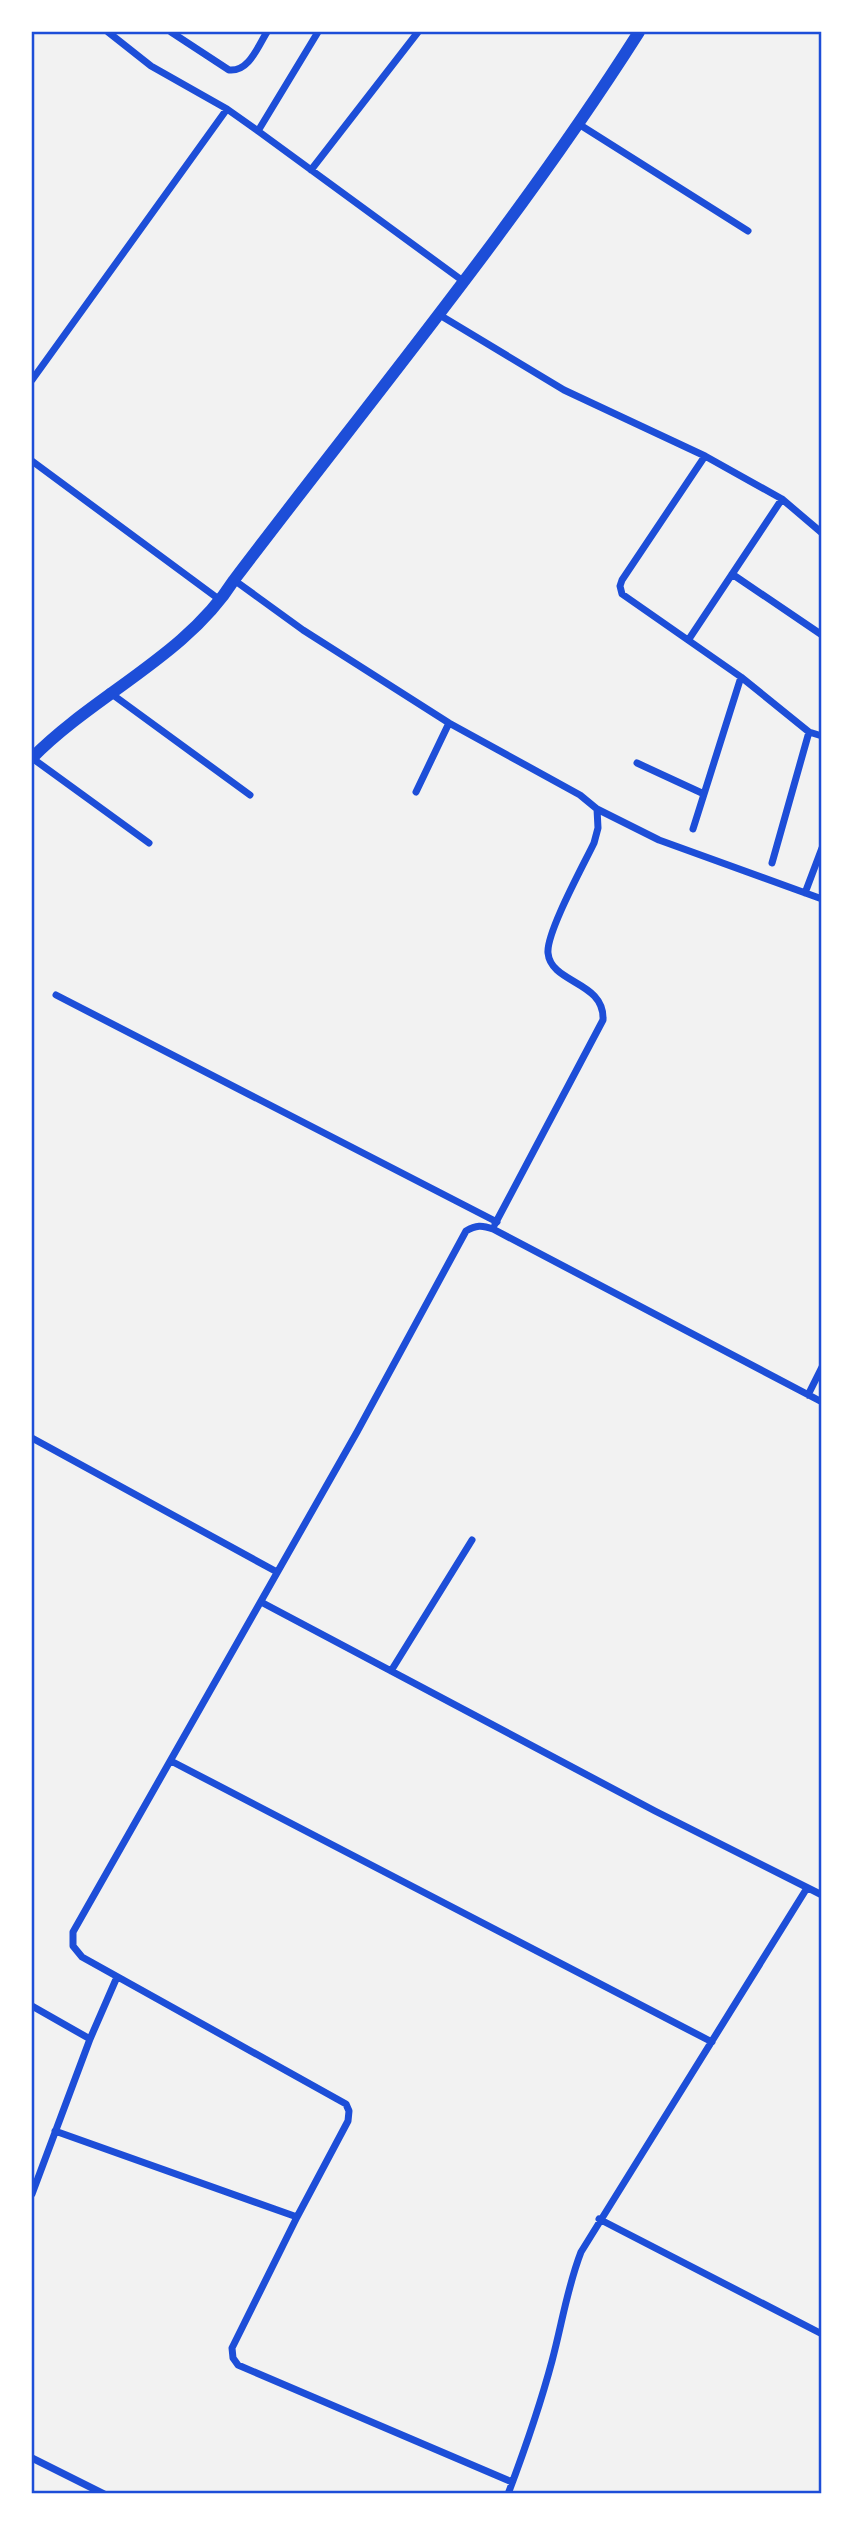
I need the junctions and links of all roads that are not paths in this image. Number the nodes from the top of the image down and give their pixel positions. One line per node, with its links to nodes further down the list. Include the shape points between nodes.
1 (108, 32): 7 (street, via 151,66)
2 (171, 32): 3 (street, via 229,70 238,71)
3 (267, 32)
4 (318, 32): 9 (street)
5 (418, 32): 10 (street)
6 (639, 32): 8 (street)
7 (227, 109): 9 (street); 14 (street)
8 (578, 123): 11 (street); 12 (street)
9 (258, 131): 10 (street)
10 (312, 170): 12 (street)
11 (748, 231)
12 (464, 281): 13 (street)
13 (438, 314): 15 (street, via 564,390); 20 (street)
14 (32, 380)
15 (705, 456): 17 (street); 23 (street, via 620,586 622,594)
16 (32, 461): 21 (street)
17 (782, 499): 18 (street); 19 (street)
18 (821, 533)
19 (732, 574): 22 (street); 23 (street)
20 (234, 580): 21 (street); 26 (street)
21 (221, 601): 25 (street, via 196,628)
22 (821, 635)
23 (689, 639): 24 (street)
24 (741, 677): 27 (street); 32 (street)
25 (109, 692): 29 (street); 33 (street)
26 (449, 723): 31 (street); 34 (street, via 580,795)
27 (809, 732): 28 (street); 38 (street)
28 (821, 737)
29 (32, 758): 36 (street)
30 (637, 763): 32 (street)
31 (416, 792)
32 (704, 794): 35 (street)
33 (250, 795)
34 (597, 809): 39 (street, via 659,840); 42 (street, via 594,843 551,936 548,955 555,968 597,997 603,1020)
35 (693, 829)
36 (149, 843)
37 (821, 848): 39 (street)
38 (772, 863)
39 (805, 893): 40 (street)
40 (821, 899)
41 (57, 995): 42 (street)
42 (495, 1226): 44 (street); 48 (street, via 474,1226 466,1231)
43 (821, 1367): 44 (street)
44 (808, 1395): 45 (street)
45 (821, 1402)
46 (32, 1438): 48 (street)
47 (472, 1540): 50 (street)
48 (277, 1572): 49 (street)
49 (261, 1602): 50 (street); 51 (street)
50 (391, 1671): 52 (street)
51 (171, 1761): 54 (street, via 74,1932 75,1951); 57 (street)
52 (807, 1888): 53 (street); 57 (street)
53 (821, 1895)
54 (117, 1977): 56 (street); 60 (street, via 346,2104 348,2121)
55 (32, 2006): 56 (street)
56 (90, 2039): 58 (street)
57 (712, 2042): 61 (street)
58 (55, 2132): 59 (street); 60 (street)
59 (32, 2193)
60 (297, 2217): 64 (street, via 232,2348 238,2365)
61 (600, 2219): 62 (street); 64 (street, via 571,2278 543,2395)
62 (821, 2334)
63 (32, 2458): 65 (street)
64 (512, 2482): 66 (street)
65 (104, 2494)
66 (508, 2494)

